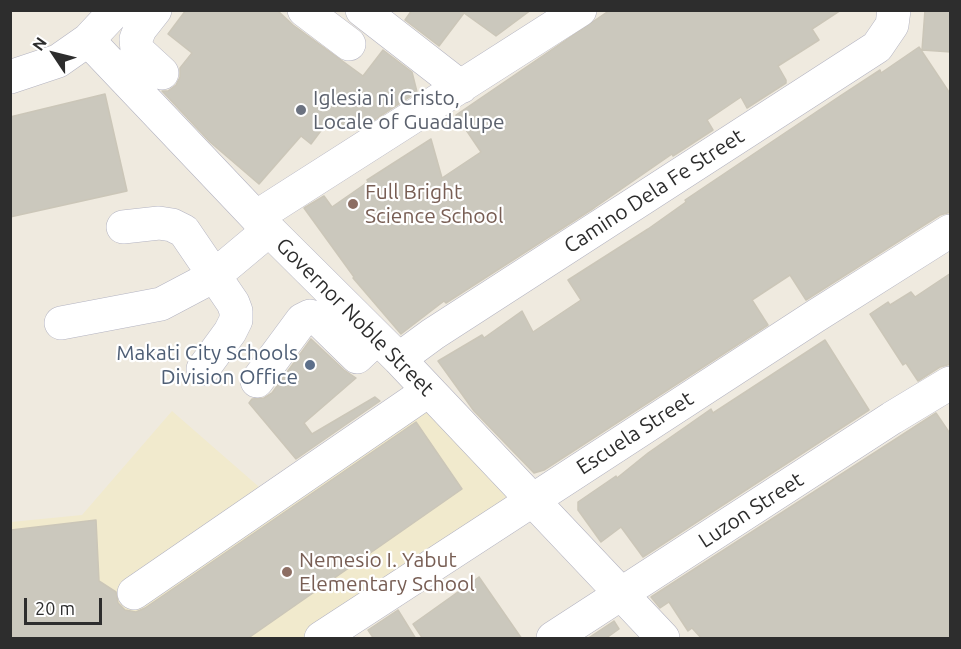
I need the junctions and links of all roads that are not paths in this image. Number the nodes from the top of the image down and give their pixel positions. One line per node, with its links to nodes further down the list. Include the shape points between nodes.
1 (304, 10): 7 (street)
2 (362, 10): 10 (street)
3 (579, 10): 10 (street)
4 (894, 10): 16 (street, Camino Dela Fe Street, via 892,25 877,47 432,334)
5 (132, 15): 6 (street); 8 (street, via 137,50)
6 (88, 40): 9 (street, via 58,61); 11 (street, Governor Noble Street)
7 (350, 44)
8 (162, 73)
9 (10, 77)
10 (461, 87): 11 (street)
11 (262, 224): 14 (street); 16 (street, Governor Noble Street)
12 (123, 227): 14 (street, via 159,223 184,231)
13 (951, 231): 21 (street, Escuela Street)
14 (214, 276): 15 (street, via 161,304); 17 (street, via 233,303 236,320)
15 (61, 323)
16 (388, 349): 18 (street, Camino Dela Fe Street, via 357,357 317,318 310,316 302,320); 20 (street, Governor Noble Street)
17 (203, 369)
18 (257, 381)
19 (951, 382): 23 (street, Luzon Street)
20 (428, 391): 21 (street, Governor Noble Street); 22 (street)
21 (534, 501): 23 (street, Governor Noble Street); 24 (street, Escuela Street)
22 (135, 593)
23 (621, 596): 25 (street, Luzon Street); 26 (street, Governor Noble Street)
24 (321, 639)
25 (553, 639)
26 (663, 639)

